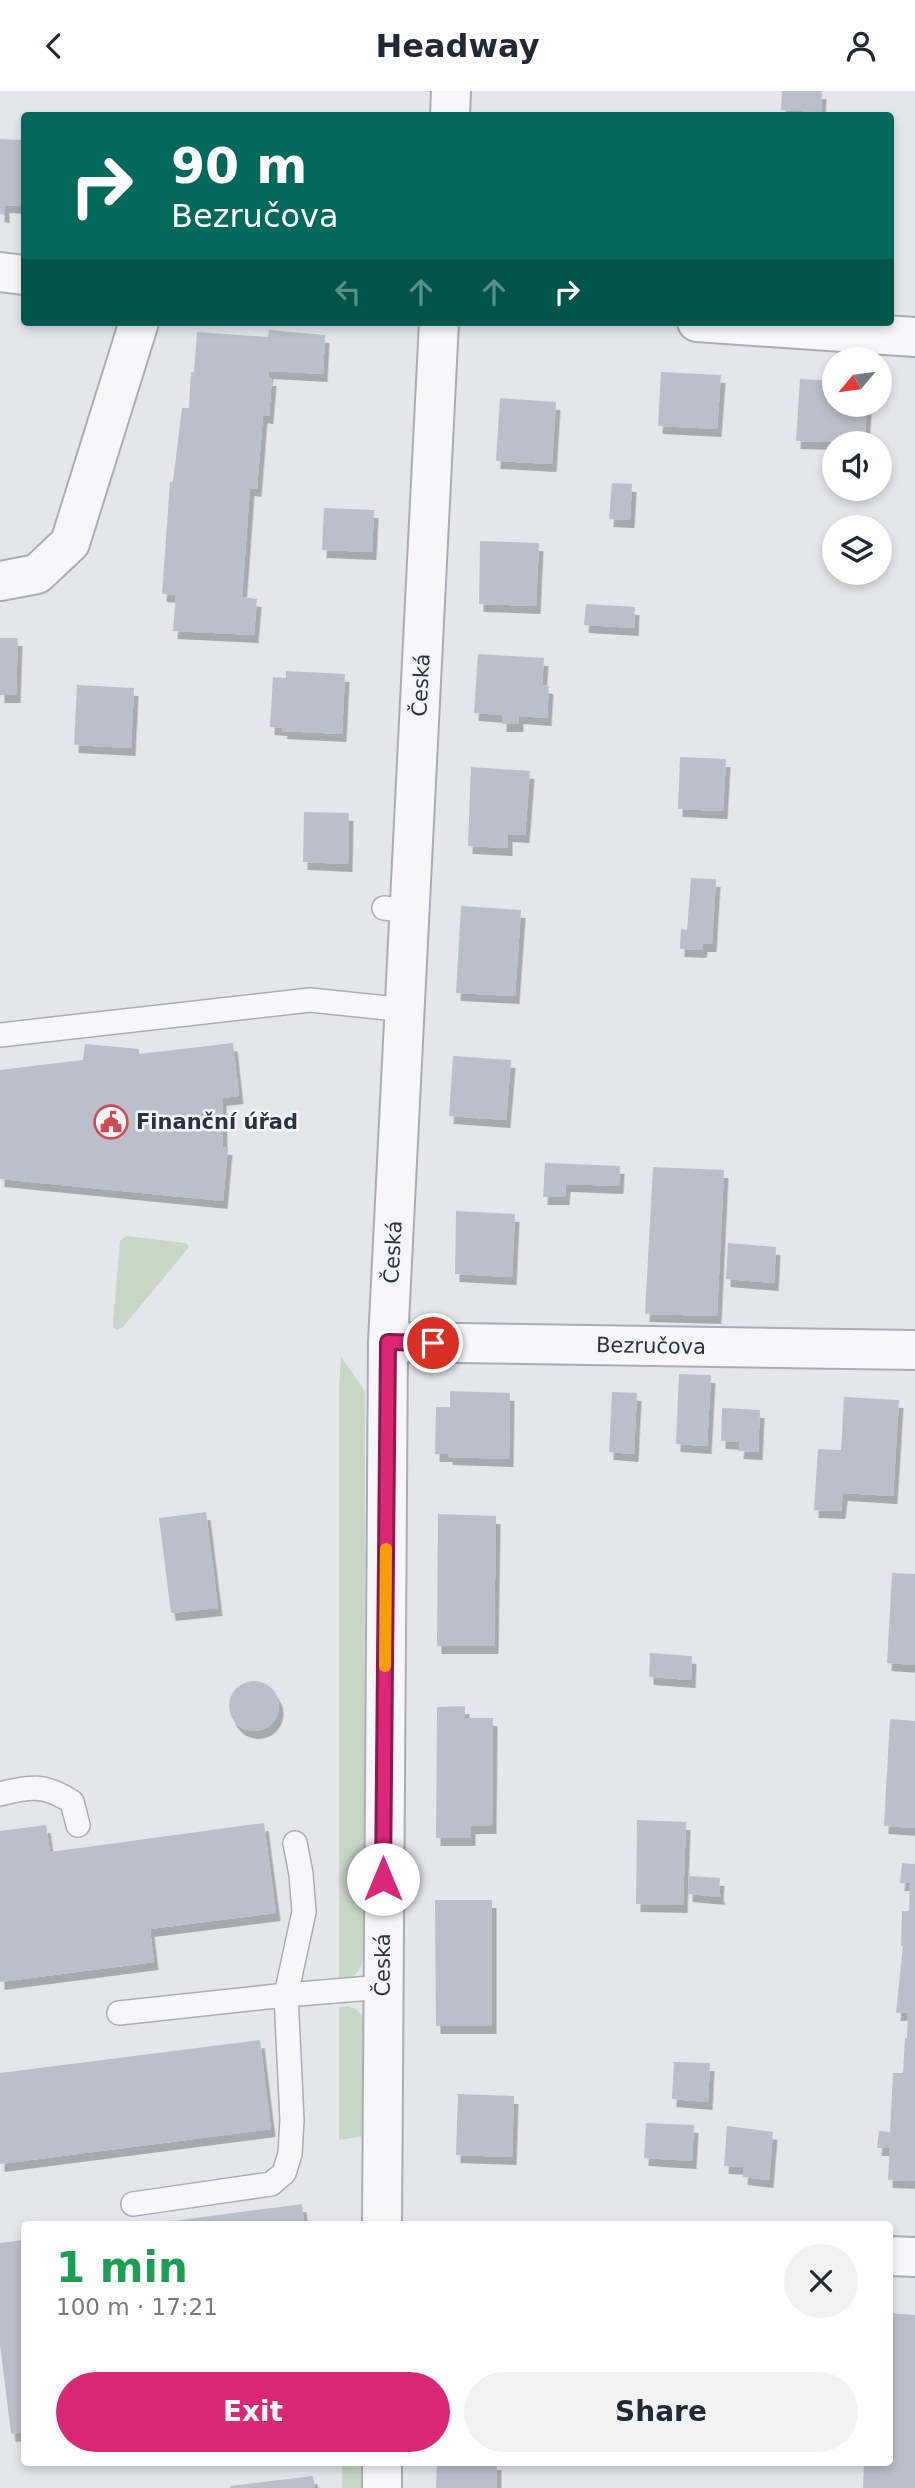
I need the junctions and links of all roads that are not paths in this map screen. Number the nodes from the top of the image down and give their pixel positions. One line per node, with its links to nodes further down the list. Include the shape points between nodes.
1 (451, 91): 2 (street)
2 (450, 112)
3 (0, 272): 4 (street)
4 (21, 275)
5 (138, 326): 9 (street, via 70,543 37,574)
6 (439, 326): 10 (street, Česká, via 397,910)
7 (756, 326): 8 (street)
8 (915, 337)
9 (0, 581)
10 (406, 1010): 11 (lane, via 310,1000); 12 (street, Česká)
11 (0, 1035)
12 (388, 1342): 13 (street, Bezručova); 17 (street, Česká)
13 (915, 1350)
14 (0, 1794): 15 (lane, via 29,1787 55,1791 72,1802)
15 (78, 1825)
16 (295, 1843): 18 (lane, via 304,1912)
17 (383, 1987): 18 (lane); 21 (street, Česká)
18 (286, 1995): 19 (lane); 20 (lane, via 292,2120 284,2173 271,2184)
19 (119, 2013)
20 (133, 2204)
21 (382, 2221)
22 (893, 2256): 23 (street)
23 (915, 2257)
24 (382, 2466): 25 (street)
25 (382, 2488)

